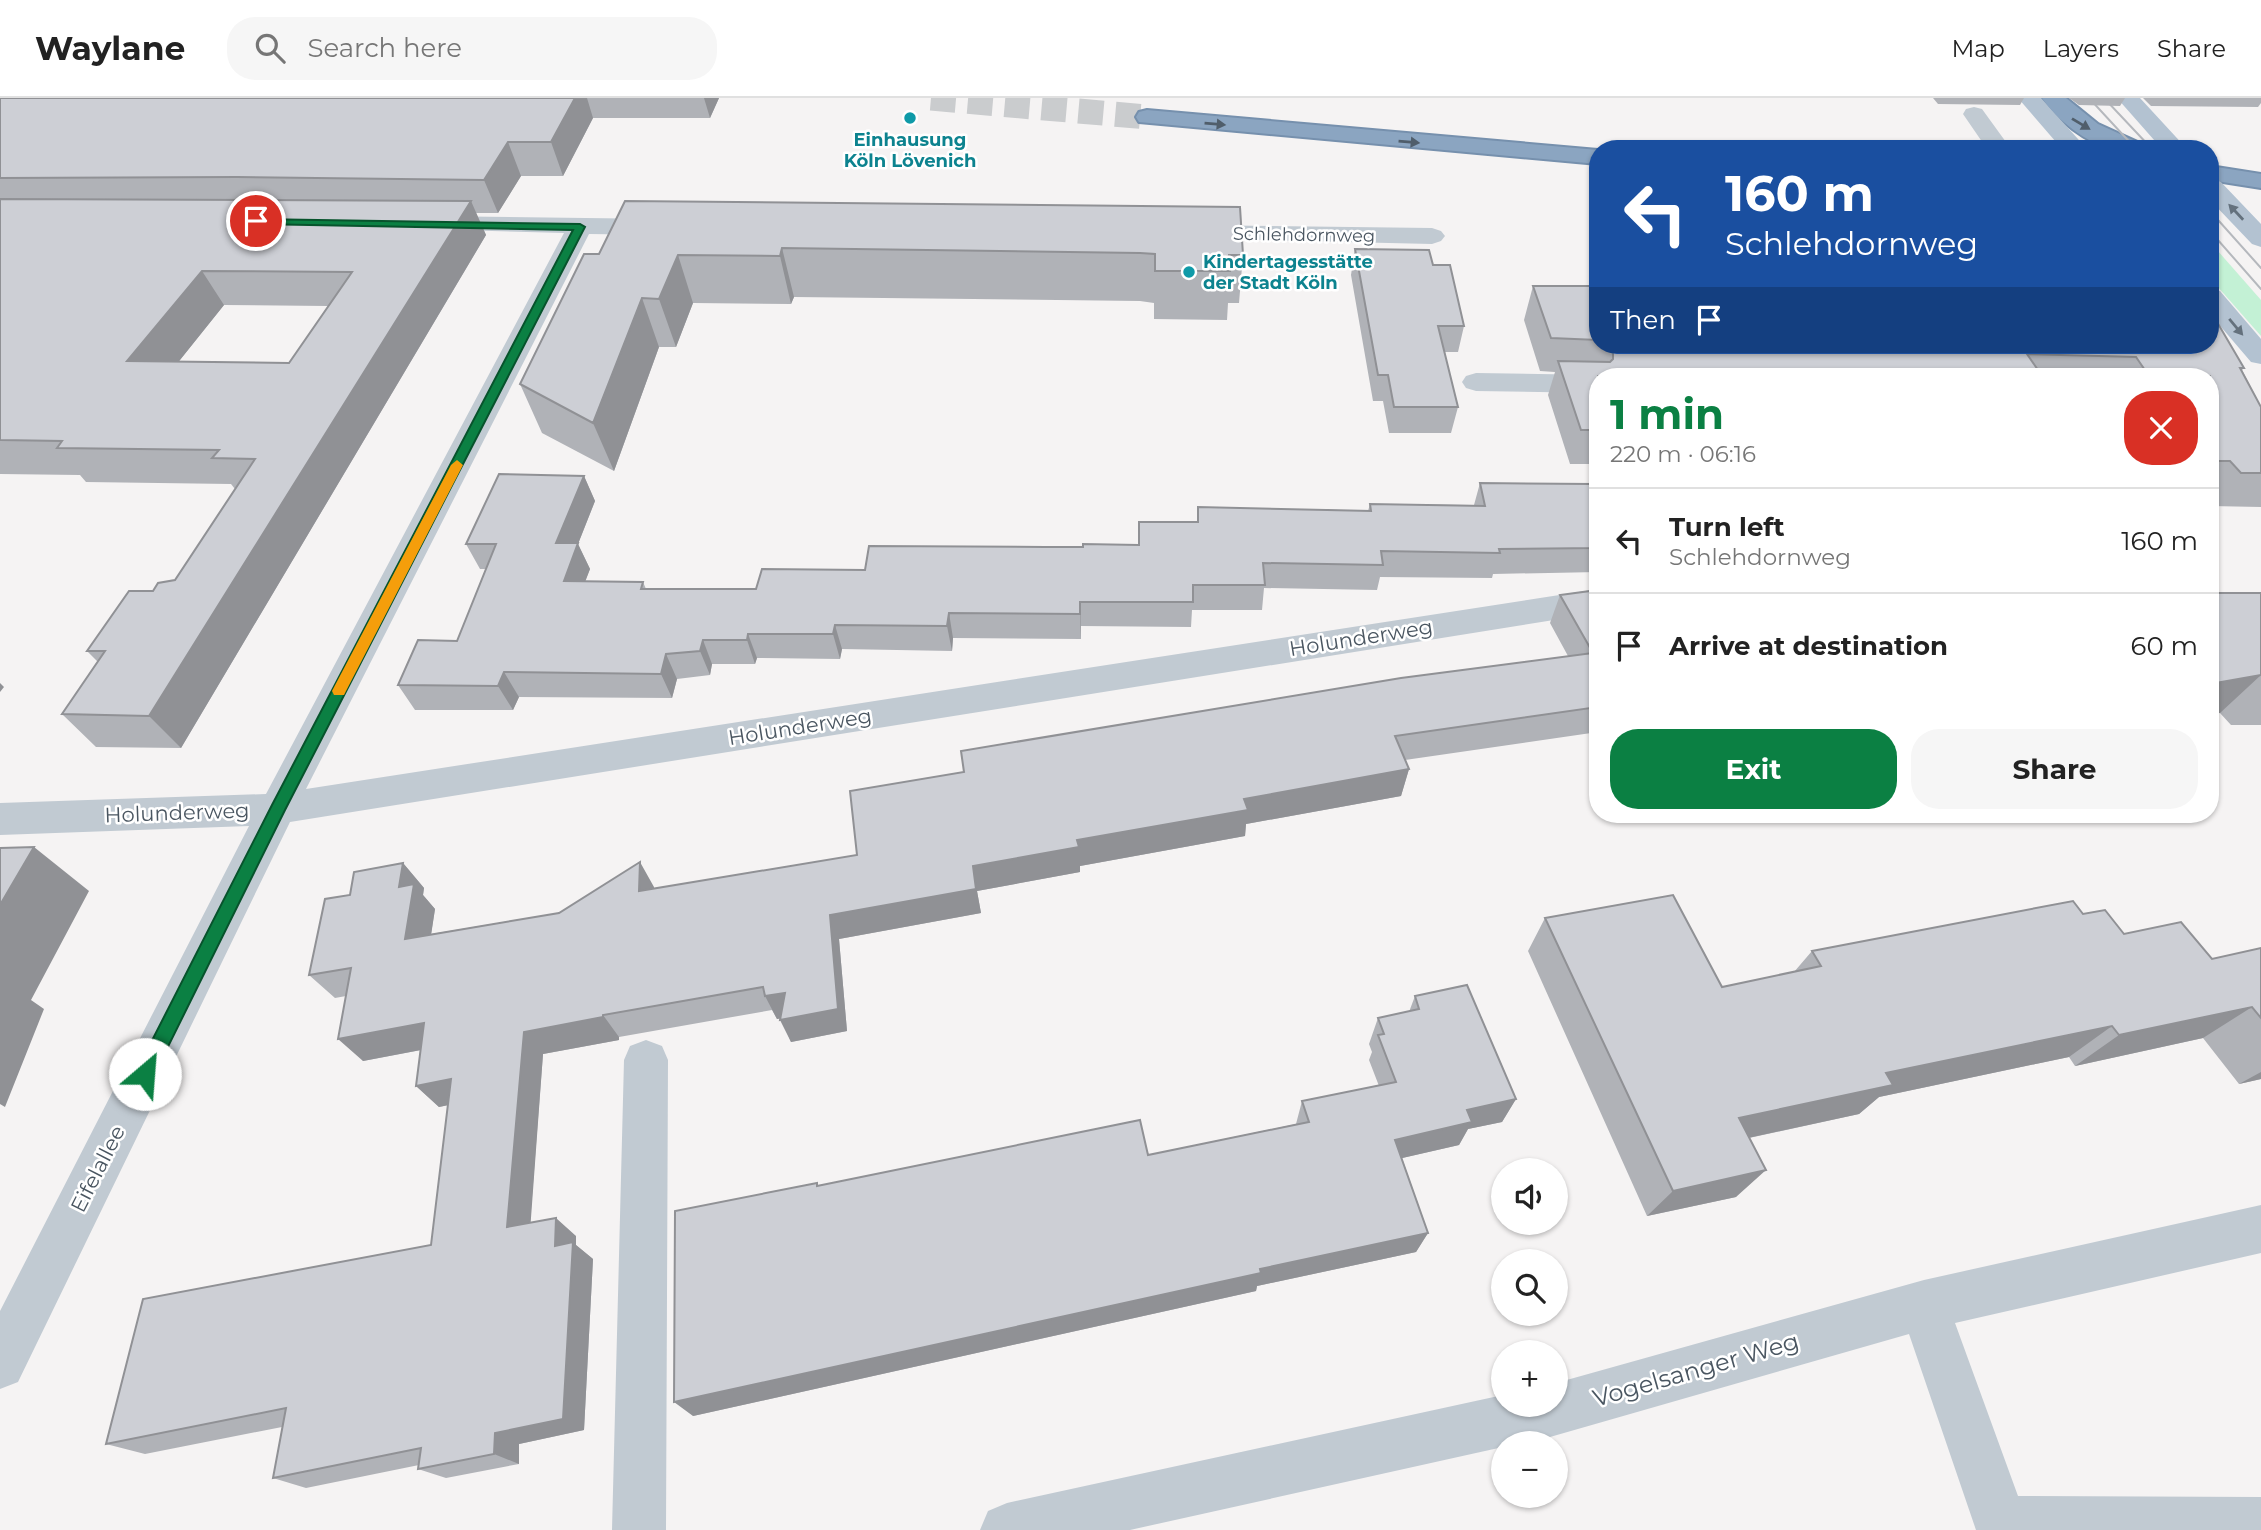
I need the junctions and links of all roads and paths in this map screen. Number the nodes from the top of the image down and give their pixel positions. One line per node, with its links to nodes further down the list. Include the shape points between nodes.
1 (2029, 98): 7 (main road)
2 (2053, 98): 8 (highway, one-way to 8, via 2066,114)
3 (2128, 98): 9 (main road)
4 (1974, 114): 6 (street)
5 (1147, 117): 10 (highway, one-way to 10)
6 (1993, 140)
7 (2067, 140)
8 (2141, 140)
9 (2146, 140)
10 (1589, 156)
11 (2219, 174): 12 (highway)
12 (2261, 181)
13 (2219, 195): 19 (main road, one-way to 13)
14 (404, 224): 15 (street)
15 (580, 227): 16 (street); 25 (street, Eifelallee)
16 (690, 228)
17 (1166, 233): 18 (street, Schlehdornweg)
18 (1432, 236)
19 (2261, 239)
20 (2219, 307): 21 (main road, one-way to 21)
21 (2261, 356)
22 (1476, 382): 23 (street)
23 (1589, 384)
24 (1589, 602): 25 (street, Holunderweg)
25 (277, 809): 26 (street, Holunderweg); 30 (street, Eifelallee)
26 (0, 819)
27 (646, 1060): 34 (street)
28 (2261, 1229): 29 (street, Vogelsanger Weg)
29 (1924, 1306): 32 (street, Vogelsanger Weg, via 1550,1411); 33 (street)
30 (0, 1364)
31 (2261, 1524): 33 (street)
32 (1030, 1527)
33 (2002, 1527)
34 (639, 1530)

